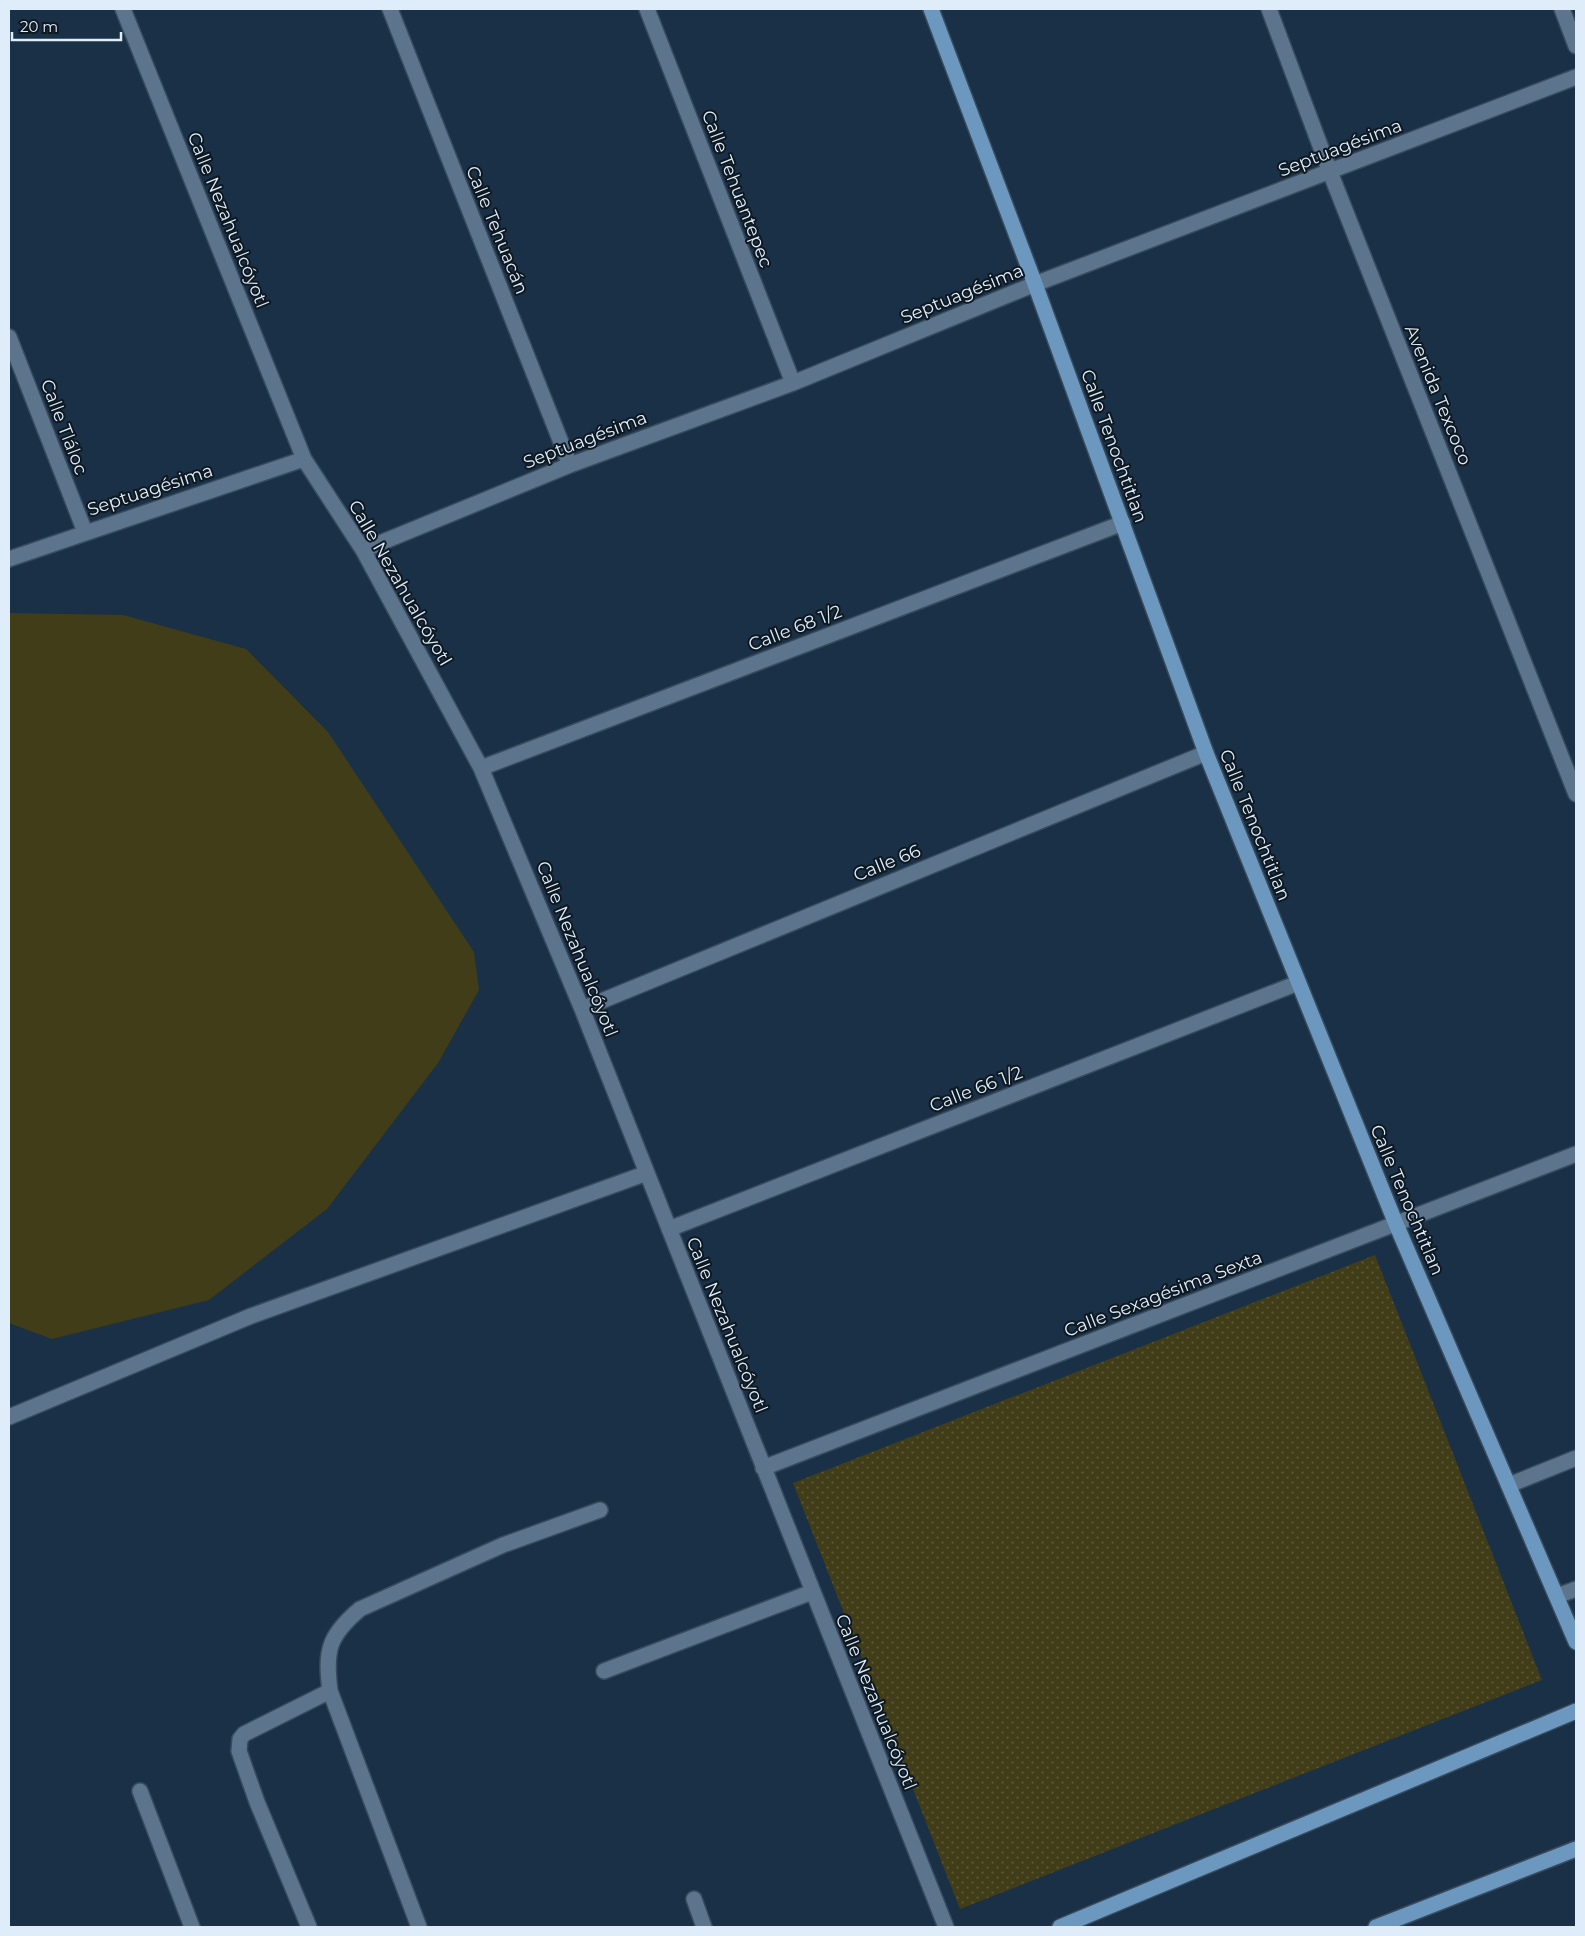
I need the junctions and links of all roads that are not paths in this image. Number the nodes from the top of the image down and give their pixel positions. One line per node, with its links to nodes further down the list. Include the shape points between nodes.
1 (123, 9): 13 (street, Calle Nezahualcóyotl)
2 (390, 9): 14 (street, Calle Tehuacán)
3 (647, 9): 12 (street, Calle Tehuantepec)
4 (931, 9): 10 (main road, Calle Tenochtitlan)
5 (1269, 9): 9 (street, Avenida Texcoco)
6 (1562, 9): 7 (street)
7 (1576, 46)
8 (1576, 77): 9 (street, Septuagésima)
9 (1330, 172): 10 (street, Septuagésima); 21 (street, Avenida Texcoco)
10 (1035, 284): 12 (street, Septuagésima); 15 (main road, Calle Tenochtitlan)
11 (9, 337): 16 (street, Calle Tláloc)
12 (793, 383): 14 (street, Septuagésima)
13 (304, 459): 16 (street, Septuagésima); 17 (street, Calle Nezahualcóyotl)
14 (570, 465): 17 (street, Septuagésima)
15 (1122, 523): 19 (main road, Calle Tenochtitlan); 20 (street, Calle 68 1/2)
16 (85, 532): 18 (street, Septuagésima)
17 (363, 550): 20 (street, Calle Nezahualcóyotl)
18 (9, 558)
19 (1206, 753): 22 (main road, Calle Tenochtitlan); 23 (street, Calle 66)
20 (481, 768): 23 (street, Calle Nezahualcóyotl)
21 (1576, 794)
22 (1298, 983): 26 (main road, Calle Tenochtitlan); 27 (street, Calle 66 1/2)
23 (582, 1009): 25 (street, Calle Nezahualcóyotl)
24 (1576, 1154): 26 (street, Calle Sexagésima Sexta)
25 (647, 1172): 27 (street, Calle Nezahualcóyotl); 28 (street, via 251,1316)
26 (1396, 1224): 30 (street, Calle Sexagésima Sexta); 31 (main road, Calle Tenochtitlan)
27 (669, 1229): 30 (street, Calle Nezahualcóyotl)
28 (9, 1417)
29 (1576, 1458): 31 (street)
30 (763, 1468): 34 (street, Calle Nezahualcóyotl)
31 (1509, 1485): 35 (main road, Calle Tenochtitlan)
32 (600, 1510): 38 (street, via 503,1545 360,1609 340,1628 328,1653)
33 (1576, 1589): 35 (street)
34 (812, 1592): 37 (street); 47 (street, Calle Nezahualcóyotl)
35 (1557, 1596): 36 (main road, Calle Tenochtitlan)
36 (1576, 1642)
37 (604, 1671)
38 (330, 1691): 44 (street, via 244,1734 239,1744 257,1802); 45 (street)
39 (1576, 1710): 48 (main road)
40 (140, 1791): 43 (street)
41 (1576, 1849): 49 (main road)
42 (694, 1899): 46 (street)
43 (192, 1927)
44 (309, 1927)
45 (419, 1927)
46 (704, 1927)
47 (946, 1927)
48 (1060, 1927)
49 (1376, 1927)

